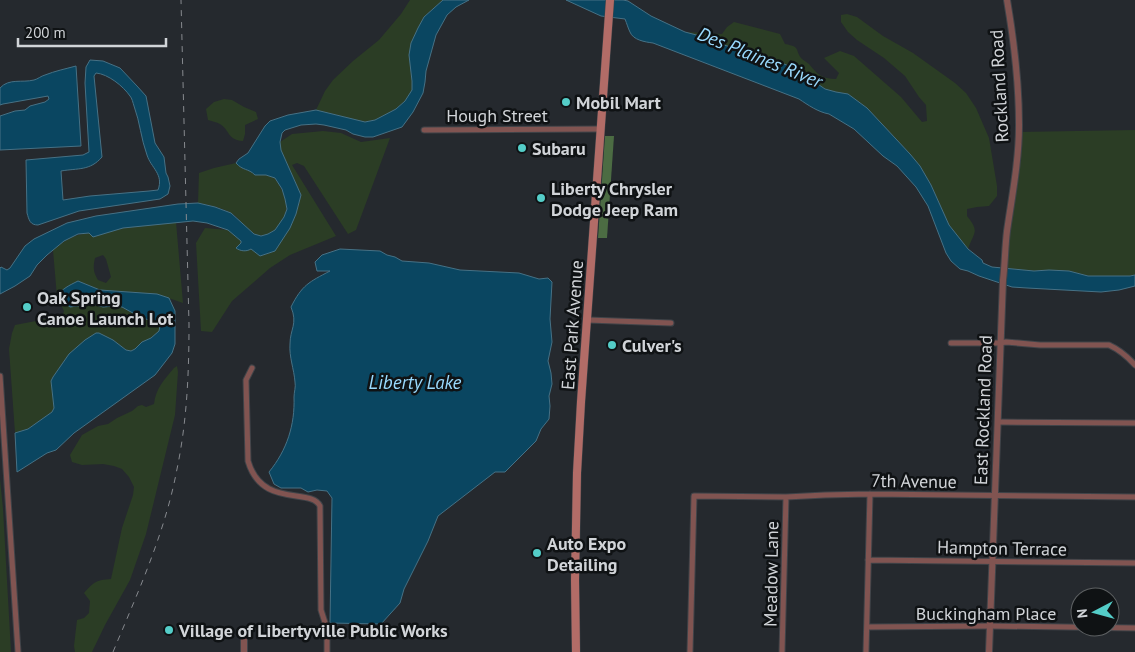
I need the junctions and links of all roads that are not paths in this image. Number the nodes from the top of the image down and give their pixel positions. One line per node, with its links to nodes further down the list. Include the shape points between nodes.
1 (610, 0): 3 (main road, East Park Avenue)
2 (1007, 0): 5 (street, Rockland Road, via 1018,85)
3 (600, 128): 4 (street, Hough Street); 6 (main road, East Park Avenue)
4 (424, 130)
5 (1016, 170): 9 (street, East Rockland Road, via 1005,255)
6 (588, 320): 7 (street); 29 (main road, East Park Avenue, via 577,474)
7 (671, 322)
8 (951, 343): 9 (street)
9 (1000, 344): 10 (street, via 1109,345 1124,353); 13 (street, East Rockland Road)
10 (1135, 365)
11 (252, 368): 28 (street, via 246,380 248,461 254,476 266,487 282,494 313,499 320,506 321,607 327,629)
12 (0, 376): 26 (street)
13 (998, 422): 14 (street); 16 (street, East Rockland Road)
14 (1135, 424)
15 (870, 494): 16 (street, 7th Avenue); 17 (street, 7th Avenue); 19 (street)
16 (994, 496): 18 (street, 7th Avenue); 20 (street, East Rockland Road)
17 (786, 497): 30 (street, 7th Avenue, via 694,496); 31 (street, Meadow Lane)
18 (1135, 497)
19 (868, 560): 20 (street, Hampton Terrace); 23 (street)
20 (992, 562): 21 (street, Hampton Terrace); 22 (street, East Rockland Road)
21 (1135, 563)
22 (990, 626): 23 (street, Buckingham Place); 24 (street, Buckingham Place); 33 (street, East Rockland Road)
23 (867, 627): 32 (street)
24 (1135, 628)
25 (244, 637): 27 (street)
26 (18, 652)
27 (244, 652)
28 (328, 652)
29 (576, 652)
30 (690, 652)
31 (782, 652)
32 (866, 652)
33 (989, 652)

